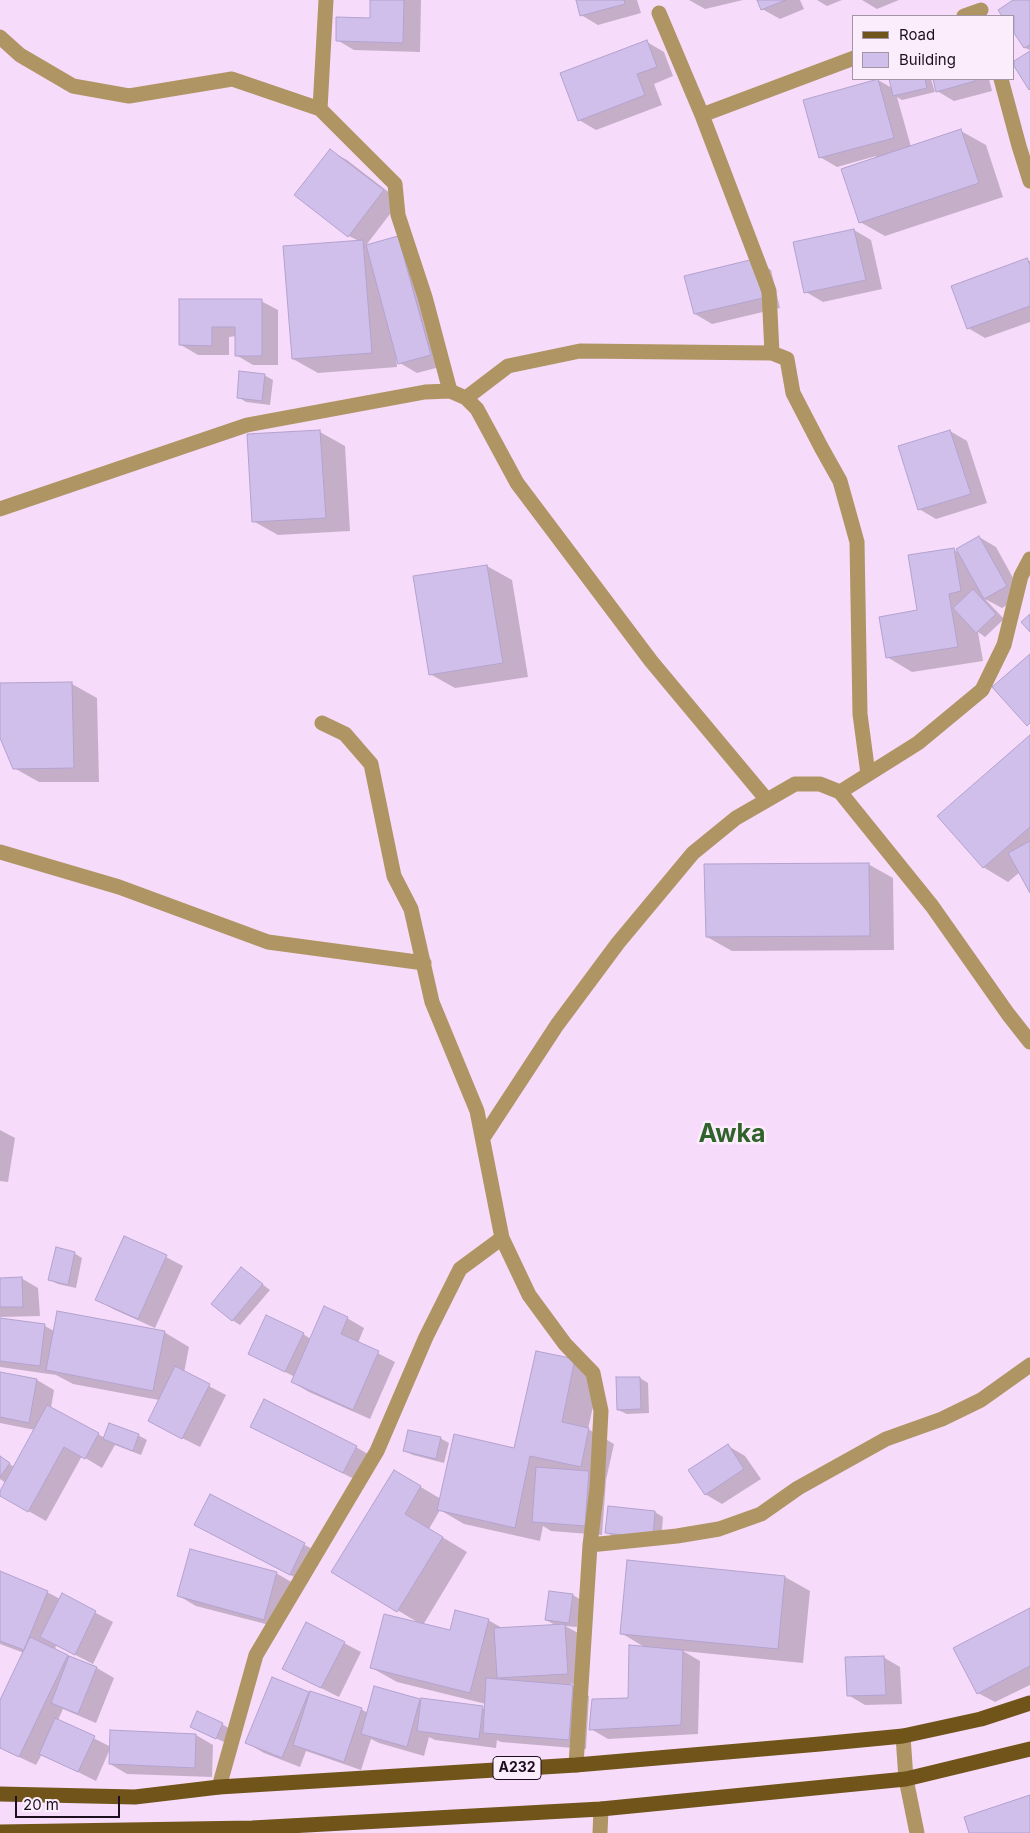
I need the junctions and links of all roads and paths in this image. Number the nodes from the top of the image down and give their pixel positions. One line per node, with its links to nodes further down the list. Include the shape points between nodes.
1 (326, 0): 8 (street)
2 (981, 9): 4 (street)
3 (659, 13): 9 (street)
4 (966, 15)
5 (0, 37): 8 (street, via 20,55 73,86 129,96 232,79)
6 (852, 59): 9 (street)
7 (1001, 80): 10 (street)
8 (320, 109): 12 (street, via 395,184 398,214 425,296)
9 (702, 115): 11 (street, via 769,291)
10 (1030, 181)
11 (772, 353): 13 (street, via 580,351 508,366); 17 (street, via 787,359 793,393 840,481 856,542 860,714)
12 (450, 391): 13 (street); 14 (street, via 425,392 247,425)
13 (466, 398): 19 (street, via 477,409 517,483 651,661)
14 (0, 509)
15 (1030, 559): 17 (street, via 1022,576 1004,645 982,690 918,743)
16 (322, 723): 21 (street, via 345,734 371,764 394,876 411,909)
17 (868, 774): 18 (street)
18 (840, 792): 19 (street, via 820,784 795,784); 22 (street, via 932,906)
19 (767, 800): 23 (street, via 736,818 701,848 618,943 557,1025)
20 (0, 852): 21 (street, via 119,888 268,942)
21 (424, 963): 23 (street, via 432,1002 477,1111)
22 (1030, 1042)
23 (483, 1138): 24 (street)
24 (502, 1238): 26 (street, via 529,1296 564,1344 593,1373 601,1411); 32 (street, via 460,1269 426,1337 377,1451 256,1654)
25 (1030, 1365): 26 (street, via 981,1400 886,1439 798,1488 761,1514 719,1529 686,1535)
26 (590, 1545): 30 (street)
27 (1030, 1703): 28 (main road, A232, via 981,1719)
28 (903, 1736): 30 (main road, A232); 31 (street)
29 (1030, 1749): 31 (main road)
30 (576, 1765): 32 (main road, A232)
31 (906, 1780): 34 (main road); 37 (street)
32 (219, 1787): 33 (main road, A232, via 135,1797)
33 (0, 1794)
34 (601, 1809): 35 (main road, via 252,1828); 36 (street)
35 (0, 1832)
36 (600, 1833)
37 (918, 1833)

